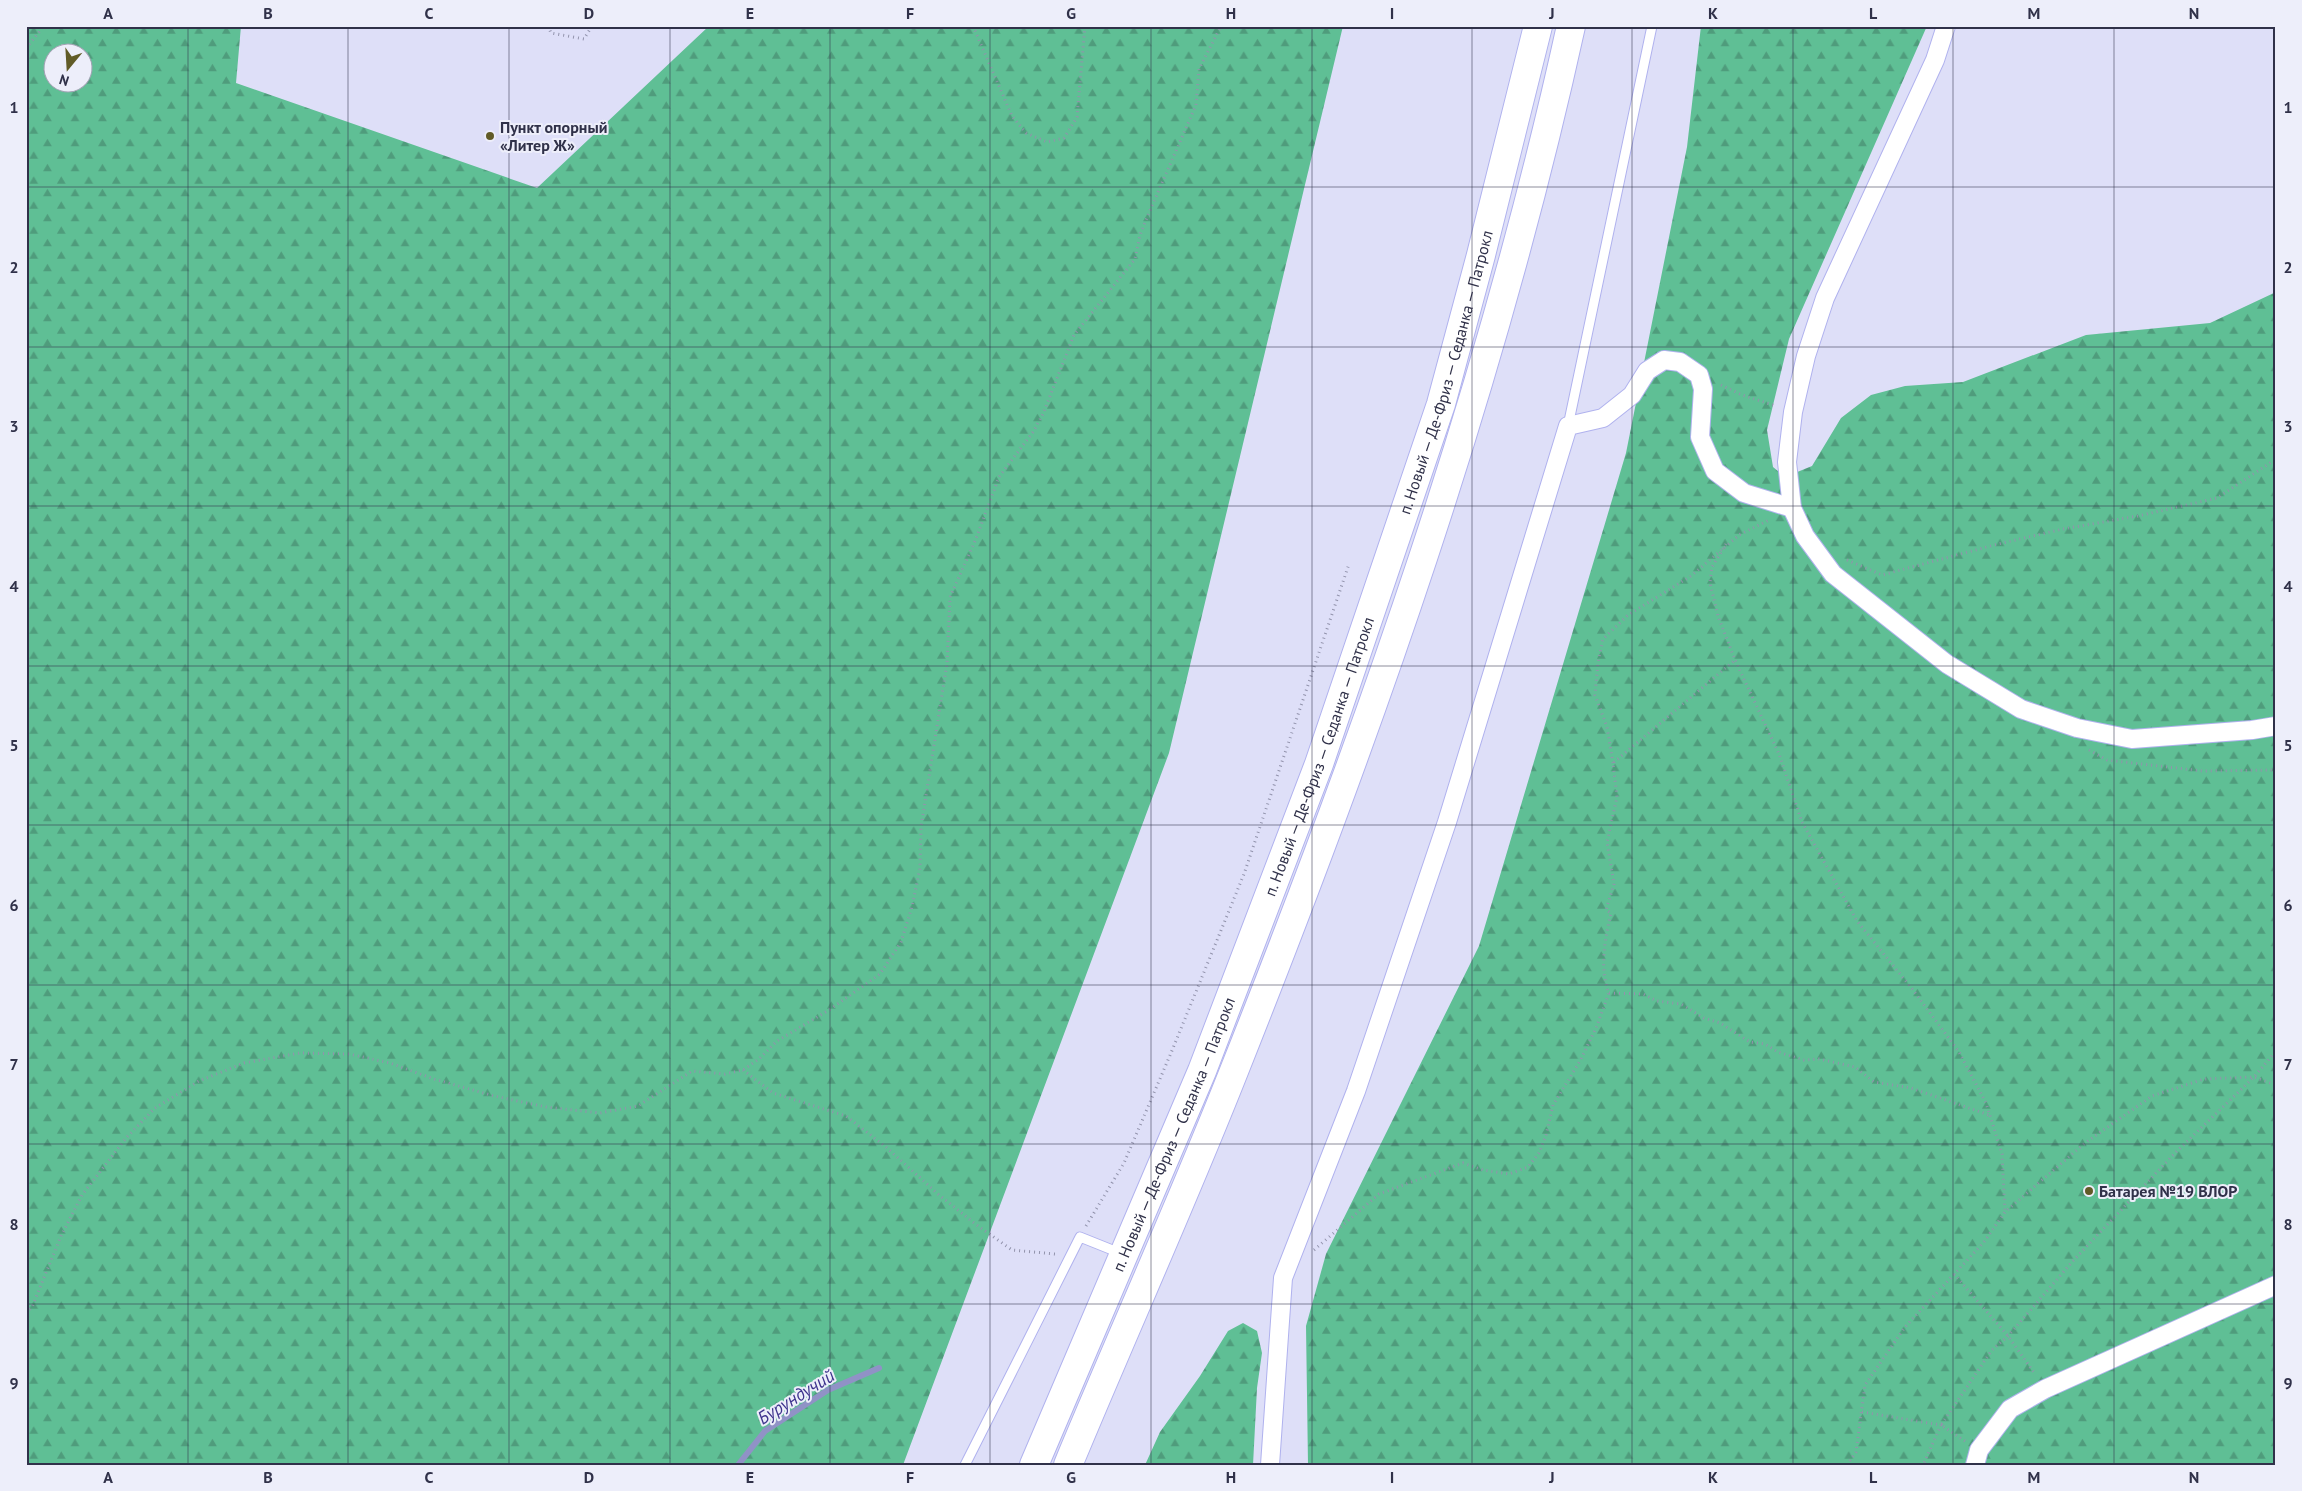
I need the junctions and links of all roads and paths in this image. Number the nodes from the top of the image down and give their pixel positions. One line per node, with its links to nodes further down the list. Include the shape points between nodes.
1 (41, 26): 11 (path)
2 (548, 26): 3 (path, via 552,33 584,39)
3 (592, 26)
4 (973, 26): 5 (path, via 1012,116 1026,133 1047,142 1064,138 1077,117)
5 (1086, 26)
6 (1221, 26): 27 (path, via 1199,68 1196,105 1140,235 1135,259 1074,335 1043,414 1000,477 950,597 947,663 921,827 920,868 901,942 880,974 777,1041)
7 (1538, 26): 45 (highway, п. Новый — Де-Фриз — Седанка — Патрокл, via 1441,404 1319,764 1202,1071)
8 (1571, 26): 46 (highway, п. Новый — Де-Фриз — Седанка — Патрокл, via 1550,120 1470,414 1349,774 1231,1079)
9 (1652, 26): 14 (lane)
10 (1946, 26): 13 (street, via 1935,60 1826,298 1806,356)
11 (26, 48)
12 (1699, 375): 13 (path, via 1742,395); 14 (street, via 1680,362 1664,360 1647,371 1632,395 1603,418); 16 (street, via 1703,389 1700,437 1715,471 1744,493)
13 (1793, 412): 16 (street, via 1787,462)
14 (1568, 426): 47 (street, via 1447,822 1356,1091 1283,1278)
15 (2276, 459): 18 (path, via 2217,498 2007,541 1882,575)
16 (1792, 508): 17 (path, via 1739,534); 22 (street, via 1805,536 1833,574 1947,664 2021,709)
17 (1726, 544): 20 (path, via 1712,567 1710,583 1718,616); 23 (path, via 1691,576 1628,615 1603,639 1595,695 1607,727)
18 (1846, 560)
19 (1349, 564): 32 (path, via 1244,874 1124,1162)
20 (1735, 660): 23 (path); 30 (path, via 1779,754 1802,822 1852,913 1959,1052)
21 (2276, 726): 22 (street, via 2132,739)
22 (2077, 728): 24 (path, via 2090,752 2106,760 2202,772)
23 (1613, 763): 25 (path, via 1617,797 1607,842 1614,884 1606,910 1611,913 1604,940 1604,980)
24 (2276, 770)
25 (1609, 993): 30 (path, via 1643,994 1657,1001 1681,1004 1750,1042 1765,1044 1804,1060 1819,1059 1855,1067 1874,1082 1911,1088); 34 (path, via 1580,1061 1553,1106 1539,1153 1528,1167 1509,1174 1463,1163 1379,1194)
26 (2276, 1051): 28 (path)
27 (743, 1070): 35 (path, via 773,1093 846,1116 978,1226 1012,1250); 38 (path, via 725,1074 692,1071 638,1106 600,1114 494,1096 390,1063 349,1054 300,1053 244,1063 199,1081 155,1108 127,1137 82,1195 32,1307)
28 (2254, 1077): 29 (path); 31 (path, via 2204,1079 2152,1096 2085,1143); 39 (path, via 2175,1153 2072,1262)
29 (2276, 1085)
30 (1989, 1115): 31 (path, via 2002,1154)
31 (2004, 1212): 36 (path, via 1984,1242)
32 (1080, 1237): 33 (lane); 35 (lane)
33 (1115, 1251)
34 (1312, 1252)
35 (1071, 1256): 44 (lane)
36 (1954, 1274): 39 (path); 41 (path, via 1905,1327 1865,1385)
37 (2276, 1285): 40 (street)
38 (26, 1313)
39 (2008, 1336): 40 (path); 42 (path, via 1992,1350)
40 (2045, 1389): 43 (street, via 2010,1409)
41 (1862, 1412): 42 (path); 48 (path, via 1856,1452)
42 (1942, 1425): 43 (path); 49 (path)
43 (1977, 1458)
44 (965, 1465)
45 (1034, 1465)
46 (1068, 1465)
47 (1270, 1465)
48 (1847, 1465)
49 (1924, 1465)

